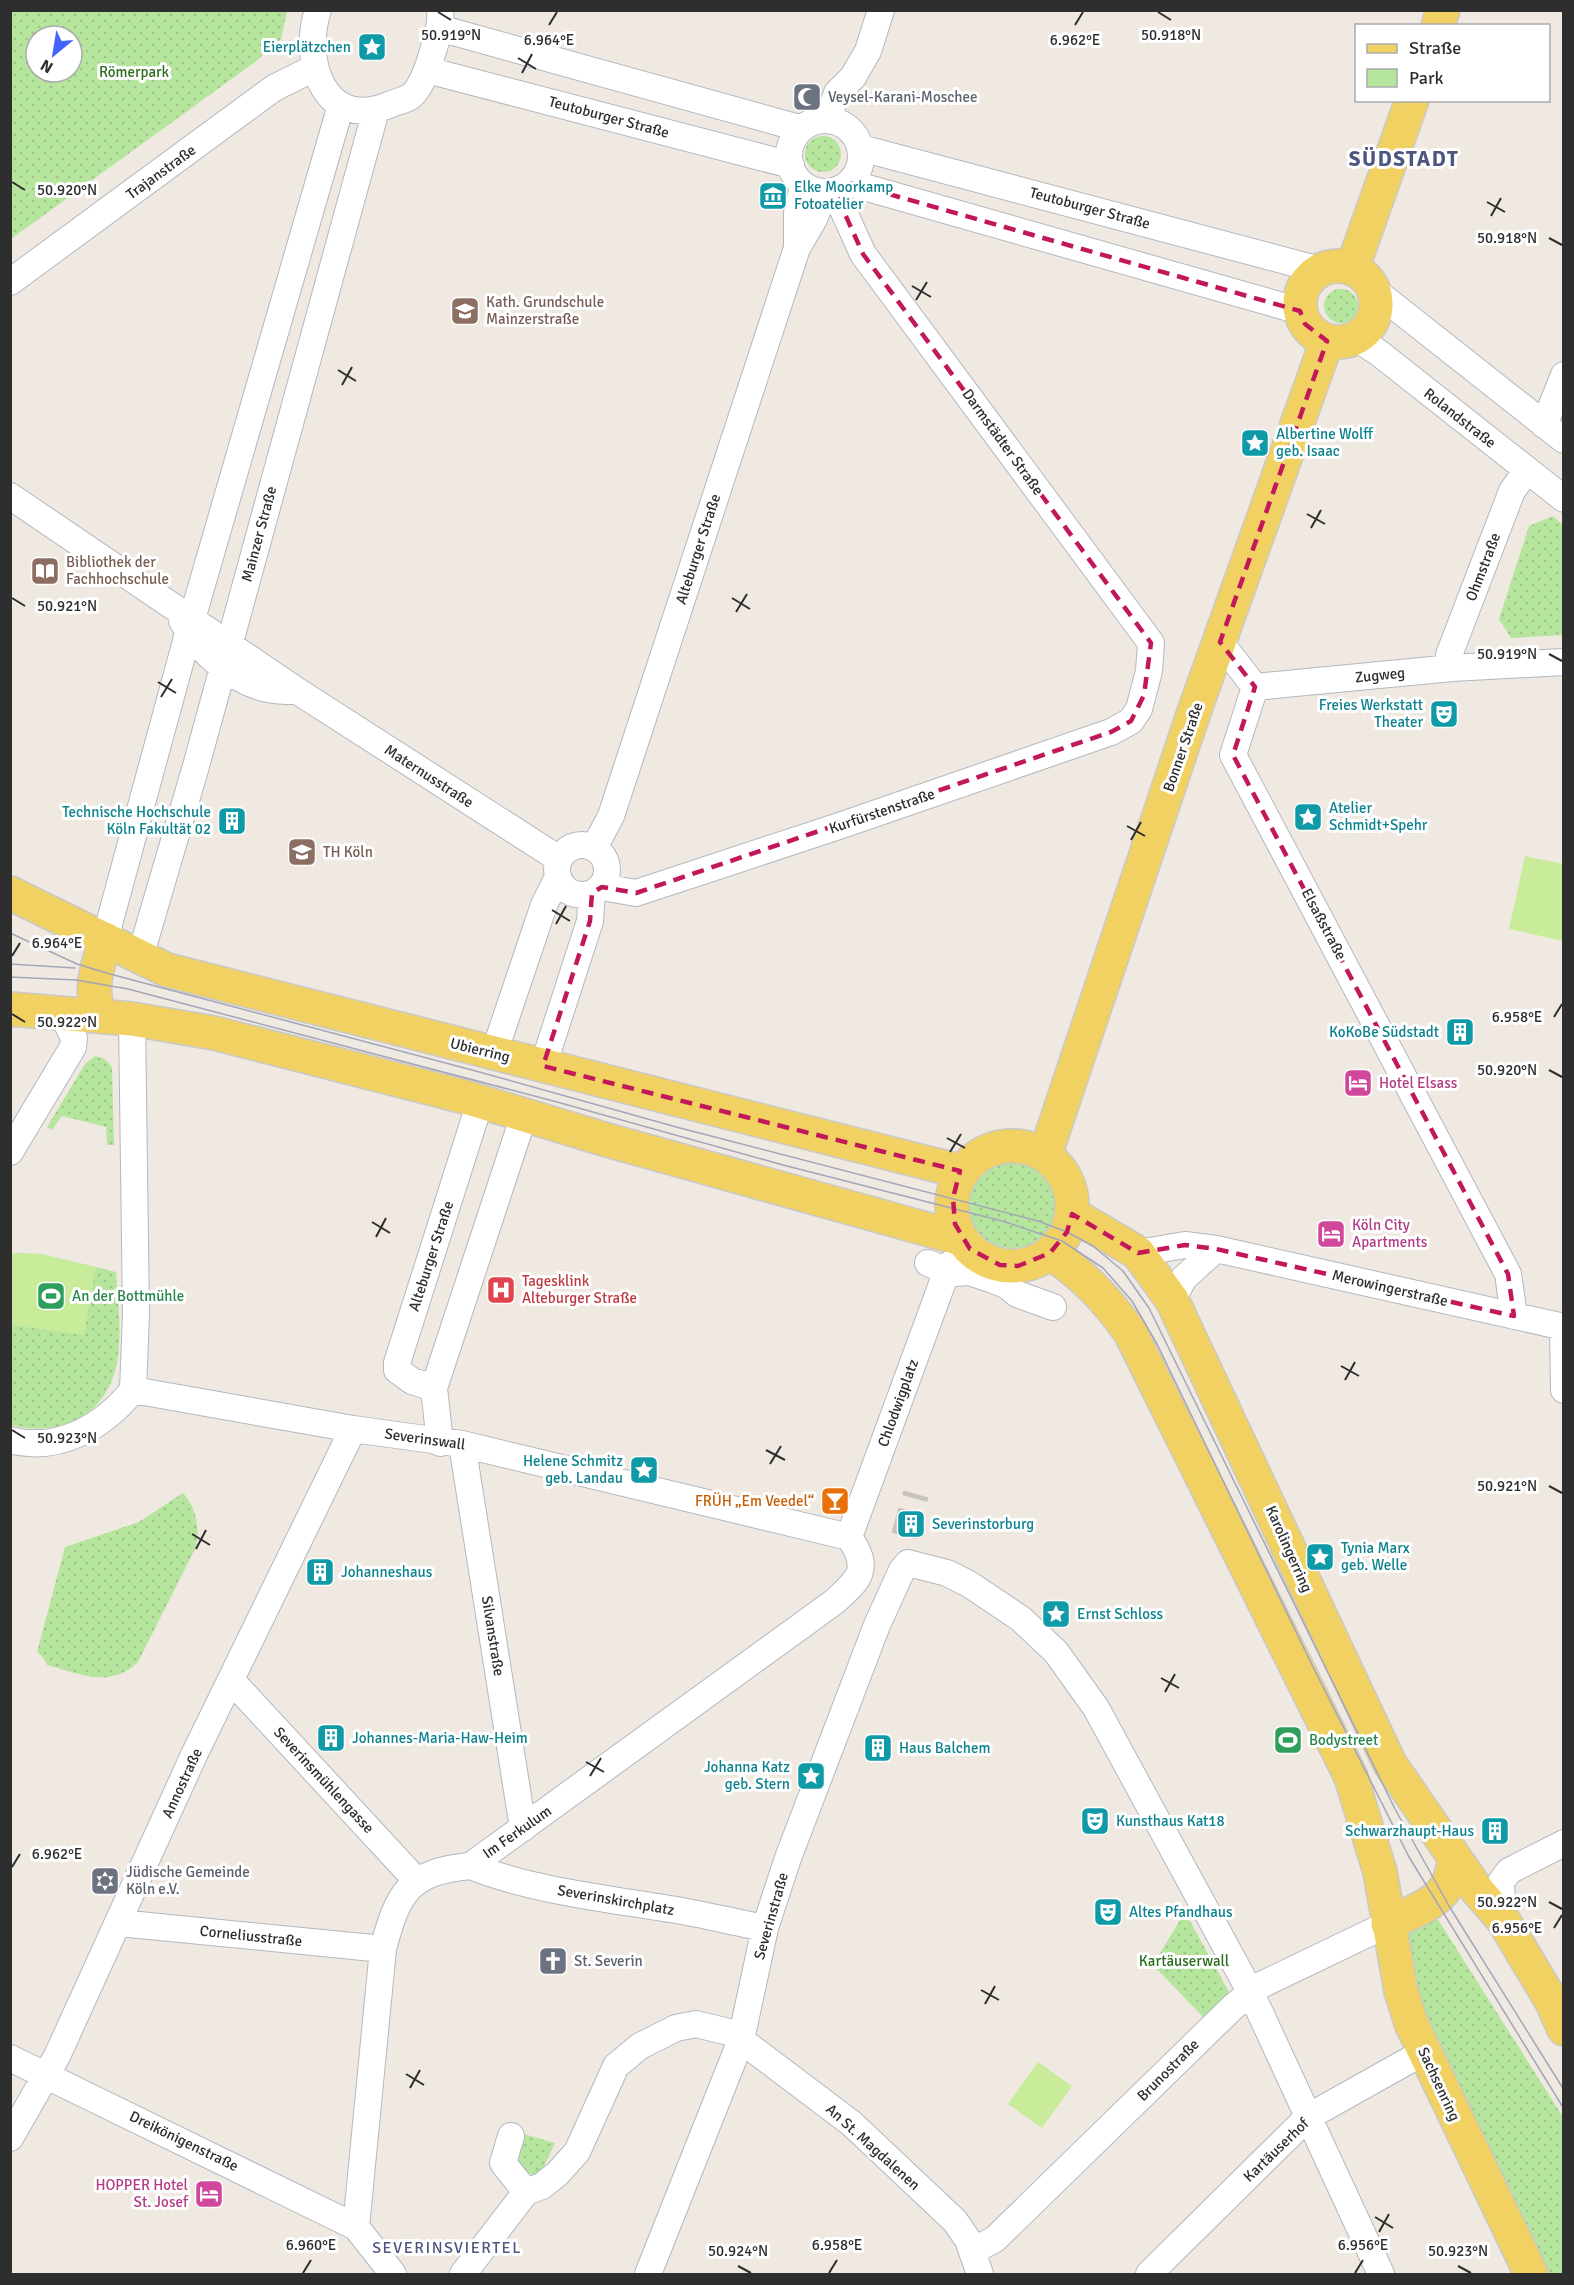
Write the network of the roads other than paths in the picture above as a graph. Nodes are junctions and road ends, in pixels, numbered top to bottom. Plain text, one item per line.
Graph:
1 (318, 10) edge
2 (881, 10) edge
3 (439, 19) edge
4 (314, 68) junction
5 (427, 70) junction
6 (1411, 102) edge
7 (341, 105) junction
8 (376, 110) junction
9 (800, 128) junction
10 (845, 132) junction
11 (821, 183) junction
12 (1320, 270) junction
13 (1363, 279) junction
14 (10, 282) edge
15 (1300, 311) junction
16 (1341, 340) junction
17 (1563, 375) edge
18 (1554, 433) edge
19 (1527, 470) junction
20 (10, 496) edge
21 (1563, 499) edge
22 (185, 621) junction
23 (1220, 642) junction
24 (225, 655) junction
25 (1563, 662) edge
26 (1452, 668) junction
27 (1255, 687) junction
28 (1144, 695) joint
29 (594, 848) junction
30 (558, 868) junction
31 (597, 890) junction
32 (10, 893) edge
33 (105, 939) junction
34 (140, 957) junction
35 (10, 1009) edge
36 (62, 1014) junction
37 (118, 1018) junction
38 (494, 1053) junction
39 (543, 1066) junction
40 (480, 1101) junction
41 (524, 1115) junction
42 (10, 1152) edge
43 (1045, 1155) junction
44 (963, 1172) junction
45 (1072, 1214) junction
46 (1215, 1249) junction
47 (1050, 1253) junction
48 (1138, 1253) junction
49 (952, 1255) junction
50 (1172, 1300) junction
51 (1053, 1306) dead end
52 (1514, 1316) junction
53 (1563, 1327) edge
54 (434, 1388) junction
55 (133, 1390) junction
56 (1563, 1390) edge
57 (353, 1429) junction
58 (10, 1440) edge
59 (451, 1443) junction
60 (849, 1537) junction
61 (231, 1680) junction
62 (523, 1828) junction
63 (1563, 1843) edge
64 (1454, 1857) junction
65 (470, 1866) junction
66 (416, 1880) junction
67 (1496, 1912) junction
68 (119, 1923) junction
69 (1388, 1924) junction
70 (765, 1928) junction
71 (383, 1949) junction
72 (1251, 1993) junction
73 (1560, 2009) edge
74 (741, 2037) junction
75 (1424, 2052) junction
76 (10, 2058) edge
77 (45, 2074) junction
78 (1308, 2117) junction
79 (511, 2136) dead end
80 (10, 2138) edge
81 (526, 2192) junction
82 (356, 2227) junction
83 (976, 2263) edge
84 (393, 2274) edge
85 (463, 2274) edge
86 (648, 2274) edge
87 (1149, 2274) edge
88 (1381, 2274) edge
89 (1531, 2274) edge

1 - 4 street
2 - 10 street, Alteburger Straße
3 - 5 street
3 - 9 street
4 - 7 street
4 - 14 street, Trajanstraße
5 - 8 street
5 - 11 street, Teutoburger Straße
6 - 13 main road, Bonner Straße
7 - 8 street
7 - 22 street
8 - 24 street, Mainzer Straße
9 - 10 street
9 - 11 street, Alteburger Straße
10 - 11 street, Alteburger Straße
10 - 12 street, Teutoburger Straße
11 - 15 street, Teutoburger Straße
11 - 28 street, Darmstädter Straße
11 - 29 street, Alteburger Straße
12 - 13 main road
12 - 15 main road
13 - 16 main road, Bonner Straße
13 - 18 street
15 - 16 main road
16 - 19 street, Rolandstraße
16 - 23 main road, Bonner Straße
17 - 18 street
19 - 21 street, Rolandstraße
19 - 26 street, Ohmstraße
20 - 22 street, Maternusstraße
22 - 24 street, Maternusstraße
22 - 33 street
23 - 27 street
23 - 43 main road, Bonner Straße
24 - 30 street, Maternusstraße
24 - 34 street, Mainzer Straße
25 - 26 street, Zugweg
26 - 27 street, Zugweg
27 - 52 street, Elsaßstraße
28 - 31 street, Kurfürstenstraße
29 - 30 street
29 - 31 street
30 - 31 street
30 - 38 street
31 - 39 street
32 - 33 main road, Ubierring
33 - 34 main road, Ubierring
33 - 37 main road
34 - 38 main road, Ubierring
35 - 36 main road
36 - 37 main road
36 - 42 street
37 - 40 main road
37 - 55 street
38 - 39 main road, Ubierring
39 - 44 main road, Ubierring
40 - 41 main road
40 - 54 street, Alteburger Straße
41 - 49 main road
41 - 54 street
43 - 44 main road
43 - 45 main road
44 - 49 main road
45 - 47 main road
45 - 48 main road, Karolingerring
46 - 48 street, Merowingerstraße
46 - 50 street
46 - 52 street, Merowingerstraße
47 - 49 main road
47 - 69 main road, Sachsenring
48 - 50 main road, Karolingerring
49 - 51 street
49 - 60 street, Chlodwigplatz
50 - 64 main road, Karolingerring
52 - 53 street, Merowingerstraße
53 - 56 street
54 - 59 street
55 - 57 street, Severinswall
55 - 58 street
57 - 59 street, Severinswall
57 - 61 street, Annostraße
59 - 60 street, Severinswall
59 - 62 street, Silvanstraße
60 - 62 street, Im Ferkulum
61 - 66 street, Severinsmühlengasse
61 - 68 street, Annostraße
62 - 65 street, Im Ferkulum
63 - 67 street
64 - 67 main road, Karolingerring
64 - 69 main road
65 - 66 street, Im Ferkulum
65 - 70 street, Severinskirchplatz
66 - 71 street, Im Ferkulum
67 - 73 main road
68 - 71 street, Corneliusstraße
68 - 77 street, Annostraße
69 - 72 street, Brunostraße
69 - 75 main road, Sachsenring
70 - 72 street, Severinstraße
70 - 74 street, Severinstraße
71 - 82 street, Im Ferkulum
72 - 78 street
72 - 83 street, Brunostraße
74 - 81 street
74 - 83 street, An St. Magdalenen
74 - 86 street, Severinstraße
75 - 78 street, Kartäuserhof
75 - 89 main road, Sachsenring
76 - 77 street, Dreikönigenstraße
77 - 80 street, Annostraße
77 - 82 street, Dreikönigenstraße
78 - 87 street, Kartäuserhof
78 - 88 street
79 - 81 street
81 - 85 street
82 - 84 street

